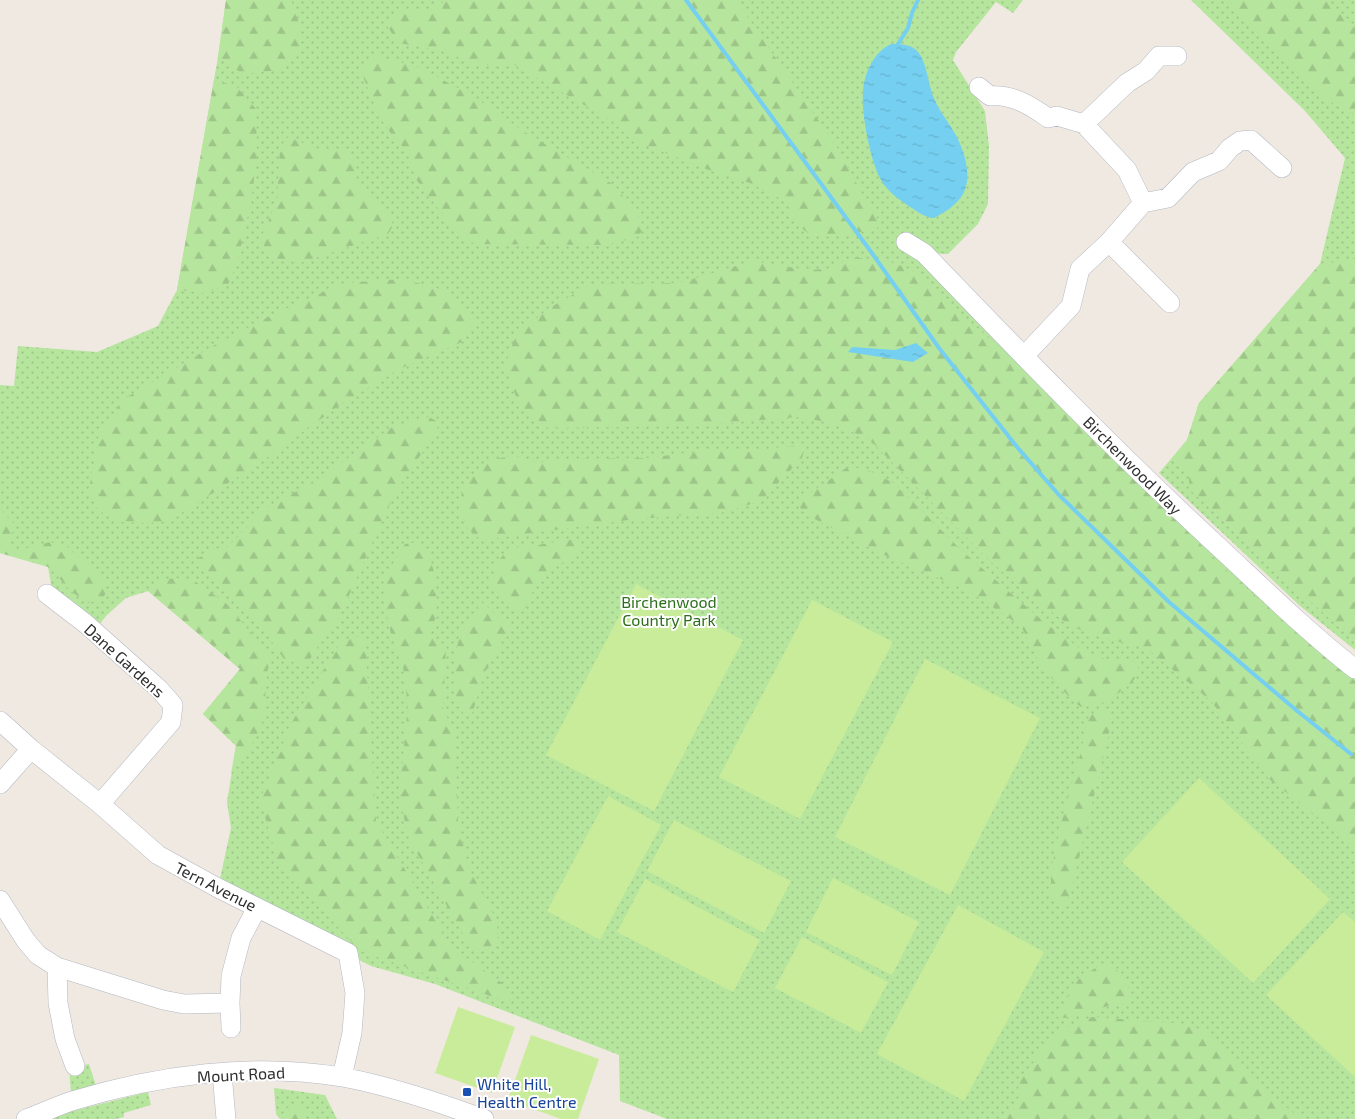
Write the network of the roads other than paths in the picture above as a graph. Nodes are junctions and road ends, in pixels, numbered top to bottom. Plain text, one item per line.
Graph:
1 (1177, 56) dead end
2 (979, 87) dead end
3 (1084, 124) junction
4 (1282, 168) dead end
5 (1143, 203) junction
6 (1110, 242) junction
7 (919, 244) dead end
8 (1170, 303) dead end
9 (1024, 356) junction
10 (47, 594) dead end
11 (1355, 669) edge
12 (0, 721) edge
13 (31, 749) junction
14 (0, 784) edge
15 (100, 804) junction
16 (0, 900) edge
17 (257, 908) junction
18 (57, 967) junction
19 (230, 1003) junction
20 (231, 1028) dead end
21 (75, 1066) dead end
22 (222, 1073) junction
23 (342, 1077) junction
24 (26, 1119) edge
25 (226, 1119) edge
26 (484, 1119) edge

1 - 3 street
2 - 3 street
3 - 5 street
4 - 5 street
5 - 6 street
6 - 8 street
6 - 9 street
7 - 9 street, Birchenwood Way
9 - 11 street, Birchenwood Way
10 - 15 street, Dane Gardens
12 - 13 street, Tern Avenue
13 - 14 street
13 - 15 street, Tern Avenue
15 - 17 street, Tern Avenue
16 - 18 street
17 - 19 street
17 - 23 street, Tern Avenue
18 - 19 street
18 - 21 street
19 - 20 street
22 - 23 street, Mount Road
22 - 24 street, Mount Road
22 - 25 street
23 - 26 street, Mount Road

